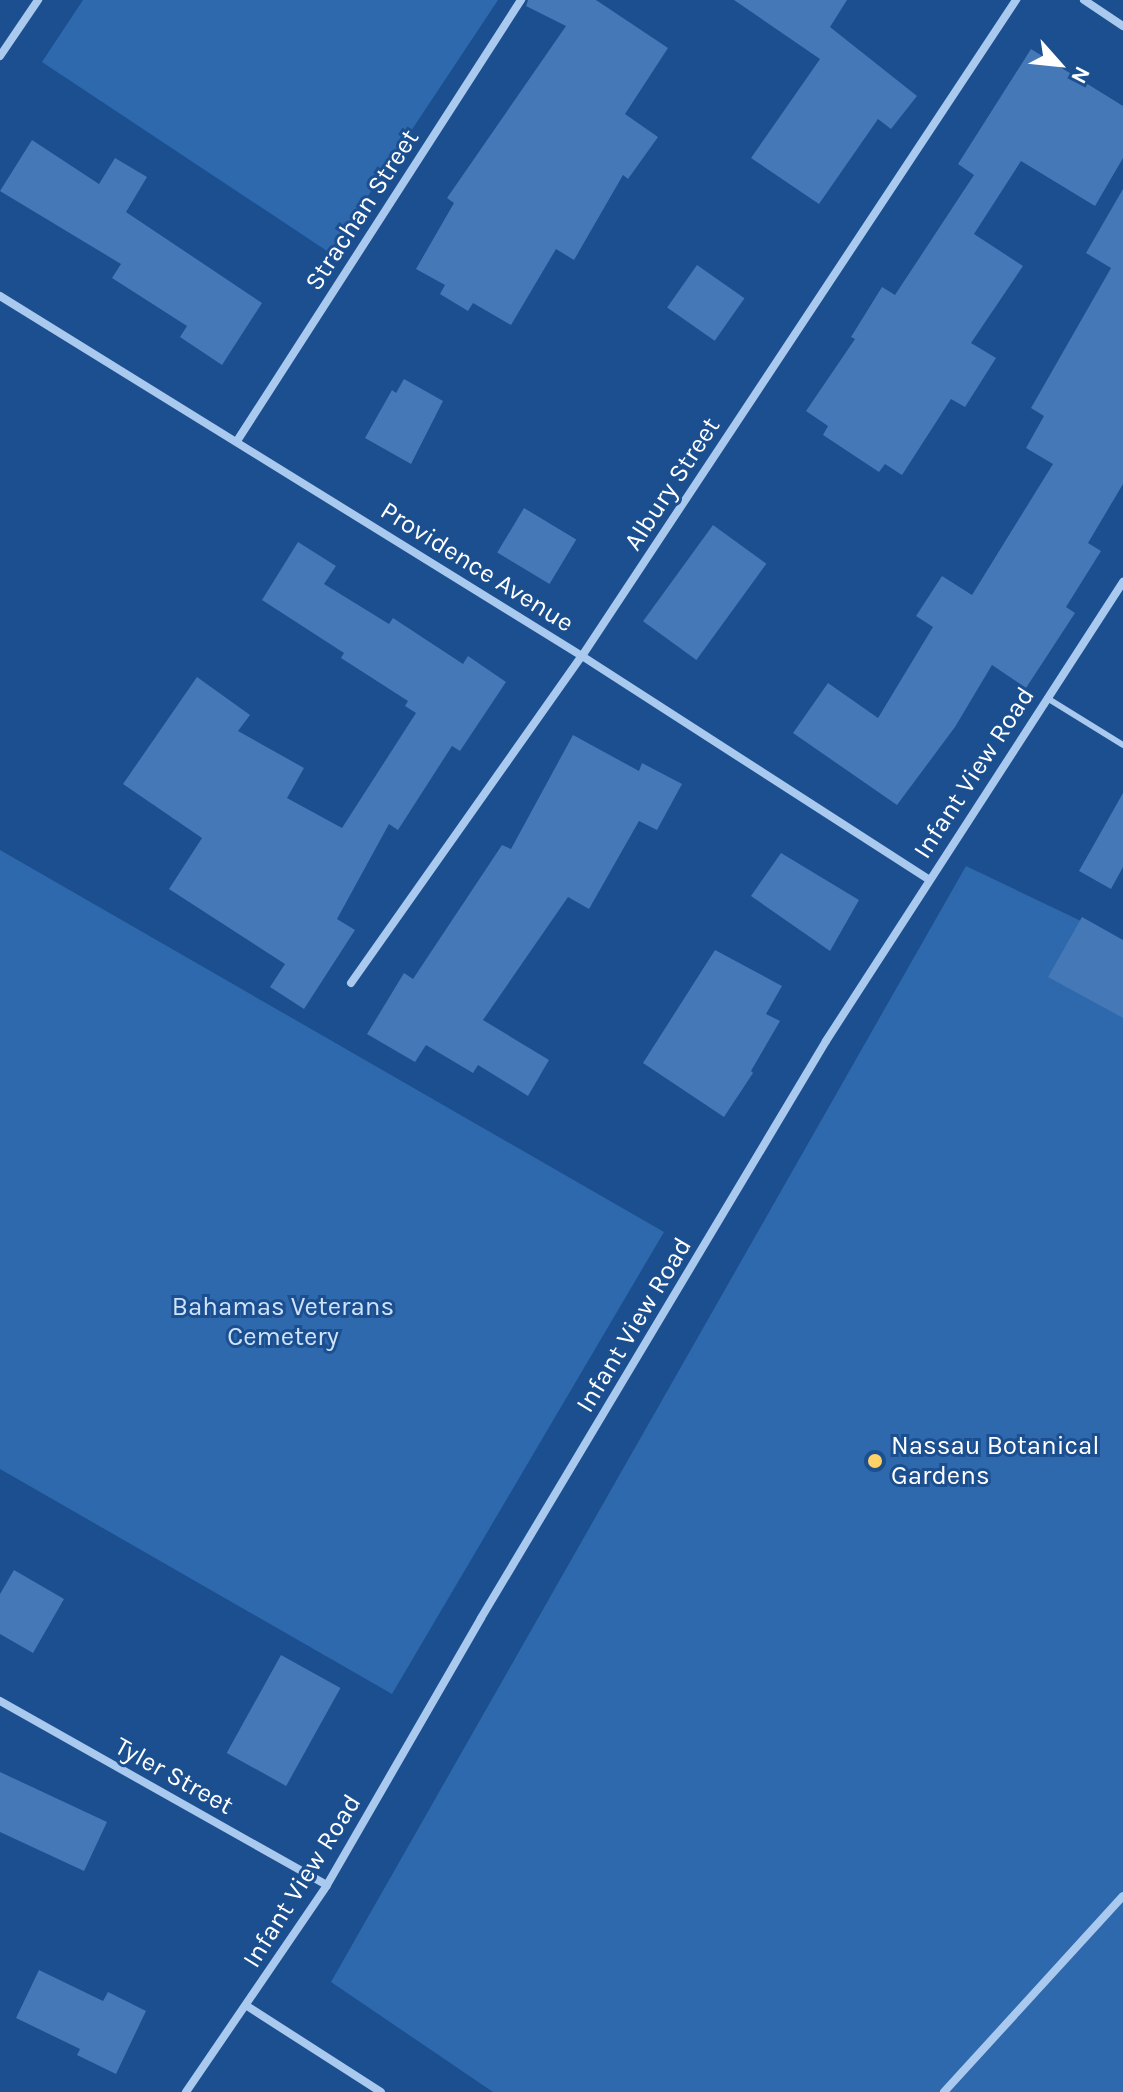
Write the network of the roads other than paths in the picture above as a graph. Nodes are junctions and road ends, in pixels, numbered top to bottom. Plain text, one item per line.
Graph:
1 (38, 0) edge
2 (521, 0) edge
3 (1016, 0) edge
4 (1084, 0) edge
5 (1123, 26) edge
6 (0, 56) edge
7 (0, 296) edge
8 (237, 441) junction
9 (1123, 582) edge
10 (582, 656) junction
11 (1047, 698) junction
12 (1123, 745) edge
13 (928, 879) junction
14 (351, 983) dead end
15 (0, 1701) edge
16 (327, 1885) junction
17 (1123, 1896) edge
18 (247, 2006) junction
19 (186, 2092) edge
20 (381, 2092) edge
21 (944, 2092) edge

1 - 6 street
2 - 8 street, Strachan Street
3 - 10 street, Albury Street
4 - 5 street
7 - 8 street, Providence Avenue
8 - 10 street, Providence Avenue
9 - 11 street, Infant View Road
10 - 13 street, Providence Avenue
10 - 14 street, Albury Street
11 - 12 lane
11 - 13 street, Infant View Road
13 - 16 street, Infant View Road
15 - 16 street, Tyler Street
16 - 18 street, Infant View Road
17 - 21 street
18 - 19 street, Infant View Road
18 - 20 street

